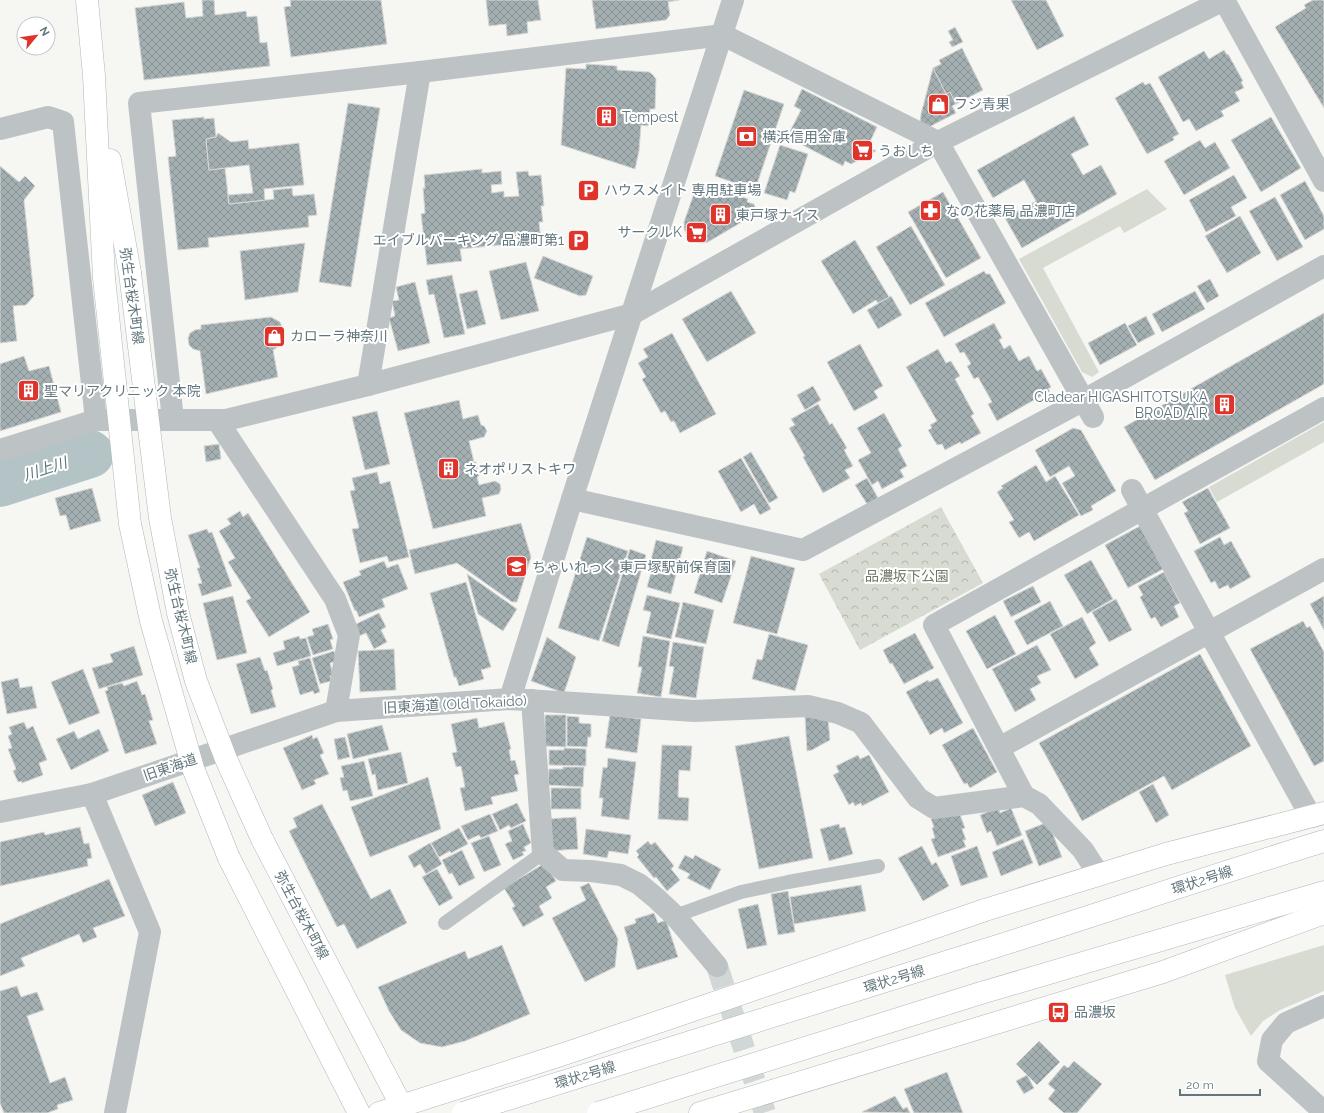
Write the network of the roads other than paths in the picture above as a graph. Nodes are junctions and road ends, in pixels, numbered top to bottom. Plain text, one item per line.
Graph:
1 (87, 0) edge
2 (733, 0) edge
3 (1224, 0) edge
4 (723, 35) junction
5 (420, 72) junction
6 (94, 76) junction
7 (0, 129) edge
8 (938, 142) junction
9 (1324, 181) edge
10 (1324, 266) edge
11 (632, 314) junction
12 (368, 385) junction
13 (1324, 408) edge
14 (1088, 409) junction
15 (96, 420) junction
16 (126, 420) junction
17 (173, 420) junction
18 (217, 420) junction
19 (0, 450) edge
20 (1132, 490) dead end
21 (572, 499) junction
22 (1143, 510) junction
23 (1324, 569) edge
24 (1209, 632) junction
25 (510, 699) junction
26 (532, 700) junction
27 (336, 711) junction
28 (1000, 748) junction
29 (199, 758) junction
30 (92, 794) junction
31 (1024, 796) junction
32 (0, 812) edge
33 (1318, 815) edge
34 (1324, 842) edge
35 (542, 853) junction
36 (878, 866) dead end
37 (1099, 875) junction
38 (1324, 892) edge
39 (1324, 913) edge
40 (675, 916) junction
41 (445, 922) dead end
42 (717, 966) tunnel mouth
43 (1324, 1006) edge
44 (402, 1109) edge
45 (1324, 1112) edge
46 (115, 1113) edge
47 (359, 1113) edge
48 (379, 1113) edge
49 (463, 1113) edge
50 (598, 1113) edge
51 (700, 1113) edge

1 - 6 main road, 弥生台桜木町線
2 - 4 street
3 - 8 street
3 - 9 street
4 - 5 street
4 - 8 street
4 - 11 street
5 - 12 street
5 - 17 street
6 - 44 main road, 弥生台桜木町線, bridge
6 - 47 main road, 弥生台桜木町線, bridge
7 - 15 street
8 - 11 street
8 - 14 street
10 - 14 street
11 - 12 street
11 - 21 street
12 - 18 street
13 - 22 street
14 - 21 street
15 - 16 street
15 - 19 street
16 - 17 street
16 - 29 street
17 - 18 street
18 - 27 street
20 - 22 street
21 - 25 street
22 - 24 street
22 - 28 street
23 - 24 street
24 - 28 street
24 - 33 street
25 - 26 street, 旧東海道 (Old Tokaido)
25 - 27 street, 旧東海道 (Old Tokaido)
26 - 31 street, 旧東海道 (Old Tokaido)
26 - 35 street
27 - 29 street, 旧東海道
28 - 31 street
29 - 30 street, 旧東海道
30 - 32 street, 旧東海道
30 - 46 street
31 - 37 street
33 - 37 main road
34 - 49 main road, 環状2号線, bridge
35 - 40 street
35 - 41 lane
36 - 40 lane
37 - 44 main road, bridge
38 - 50 main road, bridge
39 - 51 main road
40 - 42 street
43 - 45 street
44 - 48 main road

